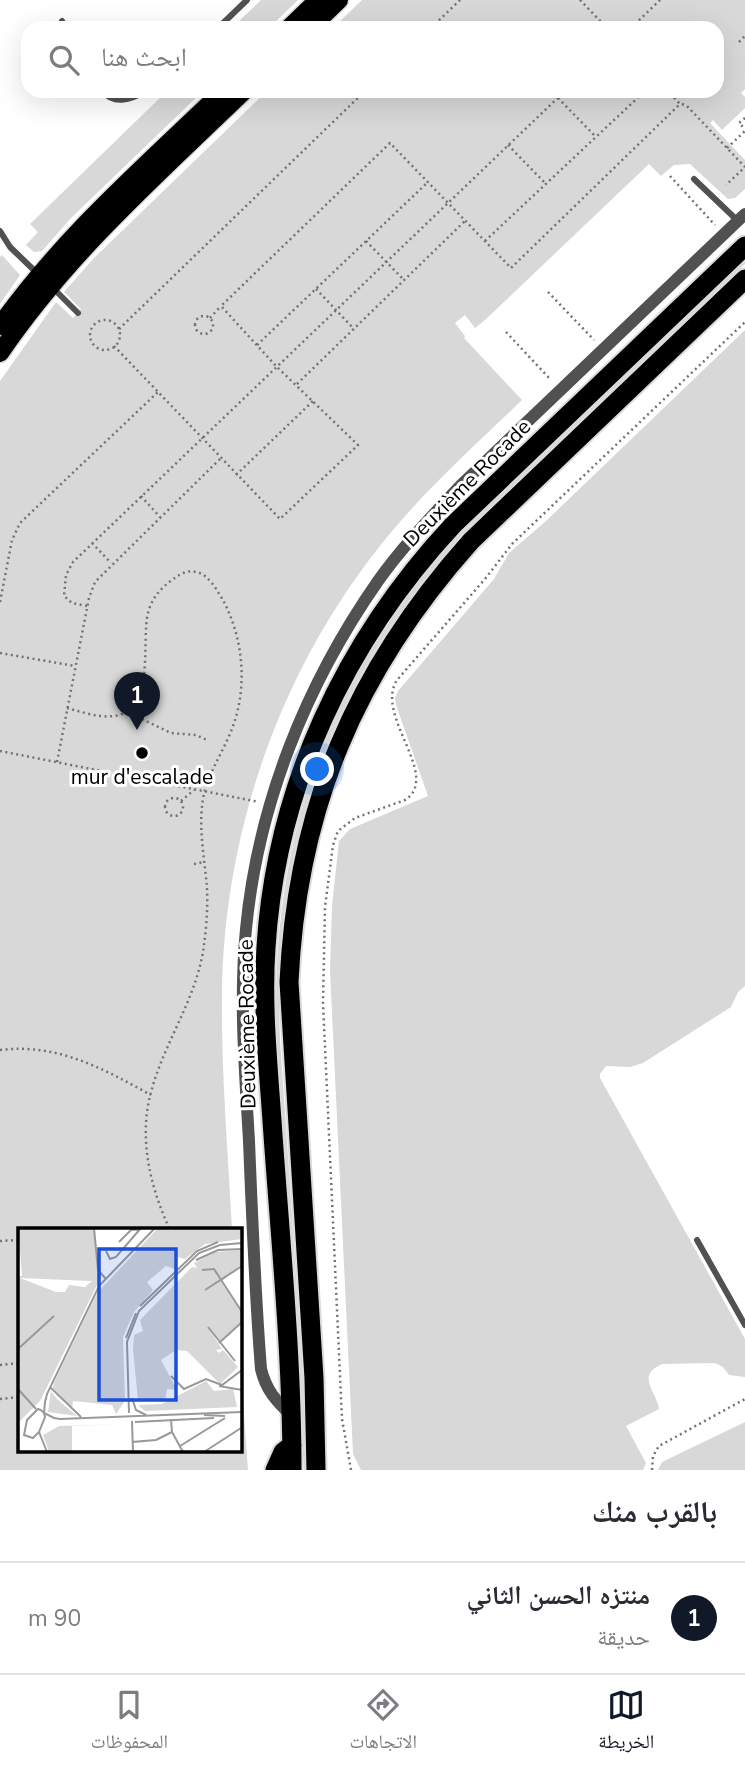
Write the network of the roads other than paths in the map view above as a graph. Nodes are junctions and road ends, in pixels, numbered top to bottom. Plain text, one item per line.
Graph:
1 (247, 0) edge
2 (318, 0) edge
3 (339, 0) edge
4 (225, 21) edge
5 (296, 21) edge
6 (317, 21) edge
7 (110, 98) edge
8 (131, 98) edge
9 (216, 98) edge
10 (237, 98) edge
11 (694, 178) dead end
12 (741, 217) edge
13 (0, 231) edge
14 (745, 246) edge
15 (745, 279) edge
16 (45, 280) junction
17 (78, 313) dead end
18 (0, 326) edge
19 (0, 353) edge
20 (697, 1240) dead end
21 (745, 1325) edge
22 (291, 1415) junction
23 (292, 1445) junction
24 (316, 1460) edge
25 (275, 1470) edge
26 (292, 1470) edge
27 (324, 1470) edge

1 - 4 lane
2 - 5 main road
3 - 6 main road
7 - 8 lane
9 - 16 main road
10 - 16 main road
11 - 12 lane
12 - 22 street
13 - 16 lane
14 - 22 highway, Deuxième Rocade
15 - 24 highway, Deuxième Rocade
16 - 17 lane
16 - 18 main road
16 - 19 main road
20 - 21 lane
22 - 23 highway, Deuxième Rocade
23 - 25 highway
23 - 26 highway, Deuxième Rocade
24 - 27 highway

